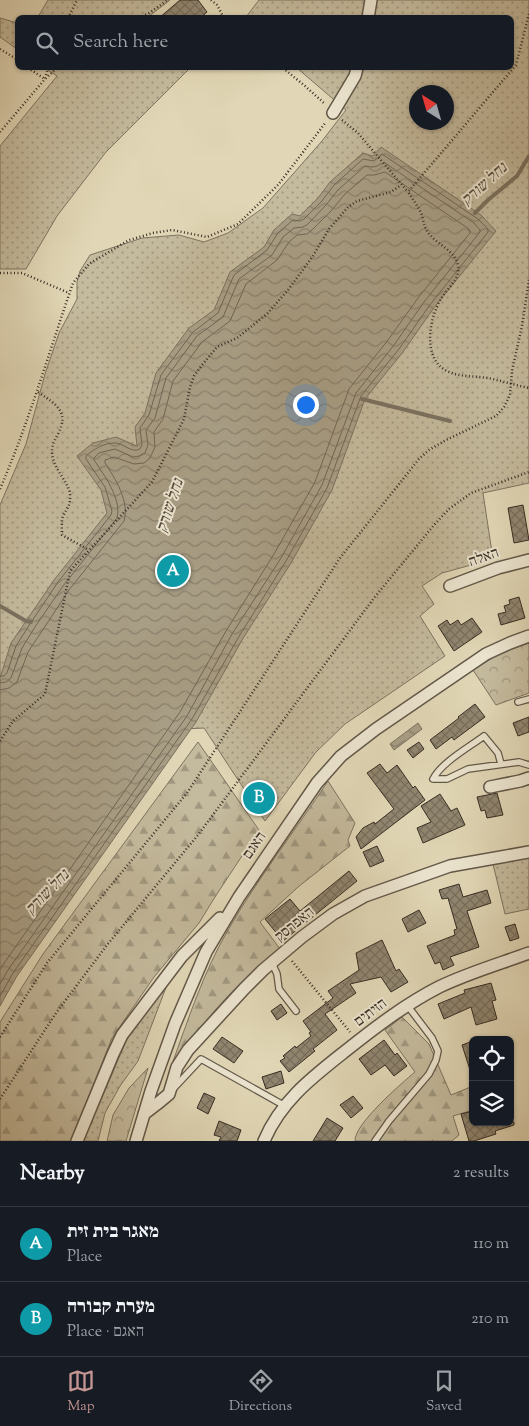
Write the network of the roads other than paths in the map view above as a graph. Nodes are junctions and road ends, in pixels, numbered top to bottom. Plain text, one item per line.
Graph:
1 (371, 0) edge
2 (368, 15) edge
3 (356, 70) edge
4 (333, 113) road end
5 (529, 560) edge
6 (450, 586) dead end
7 (529, 636) edge
8 (529, 699) edge
9 (518, 702) dead end
10 (529, 758) edge
11 (519, 762) junction
12 (501, 764) junction
13 (529, 764) edge
14 (529, 778) edge
15 (490, 787) dead end
16 (529, 852) edge
17 (230, 911) junction
18 (529, 953) edge
19 (272, 963) junction
20 (407, 1005) junction
21 (296, 1011) dead end
22 (168, 1094) junction
23 (284, 1106) junction
24 (144, 1114) junction
25 (77, 1141) edge
26 (136, 1141) edge
27 (264, 1141) edge
28 (376, 1141) edge

1 - 2 street
3 - 4 street
5 - 6 street, האלה
7 - 17 street, האגם
8 - 9 lane
10 - 11 lane
11 - 12 lane
11 - 13 lane
12 - 12 lane
14 - 15 street
16 - 19 street, האפרסק
17 - 24 street, האגם
17 - 25 street
18 - 20 street, הזיתים
19 - 21 lane
19 - 22 street, האפרסק
20 - 23 street, הזיתים
20 - 28 lane
22 - 23 lane
22 - 24 street
23 - 27 street, הזיתים
24 - 26 street, האגם

